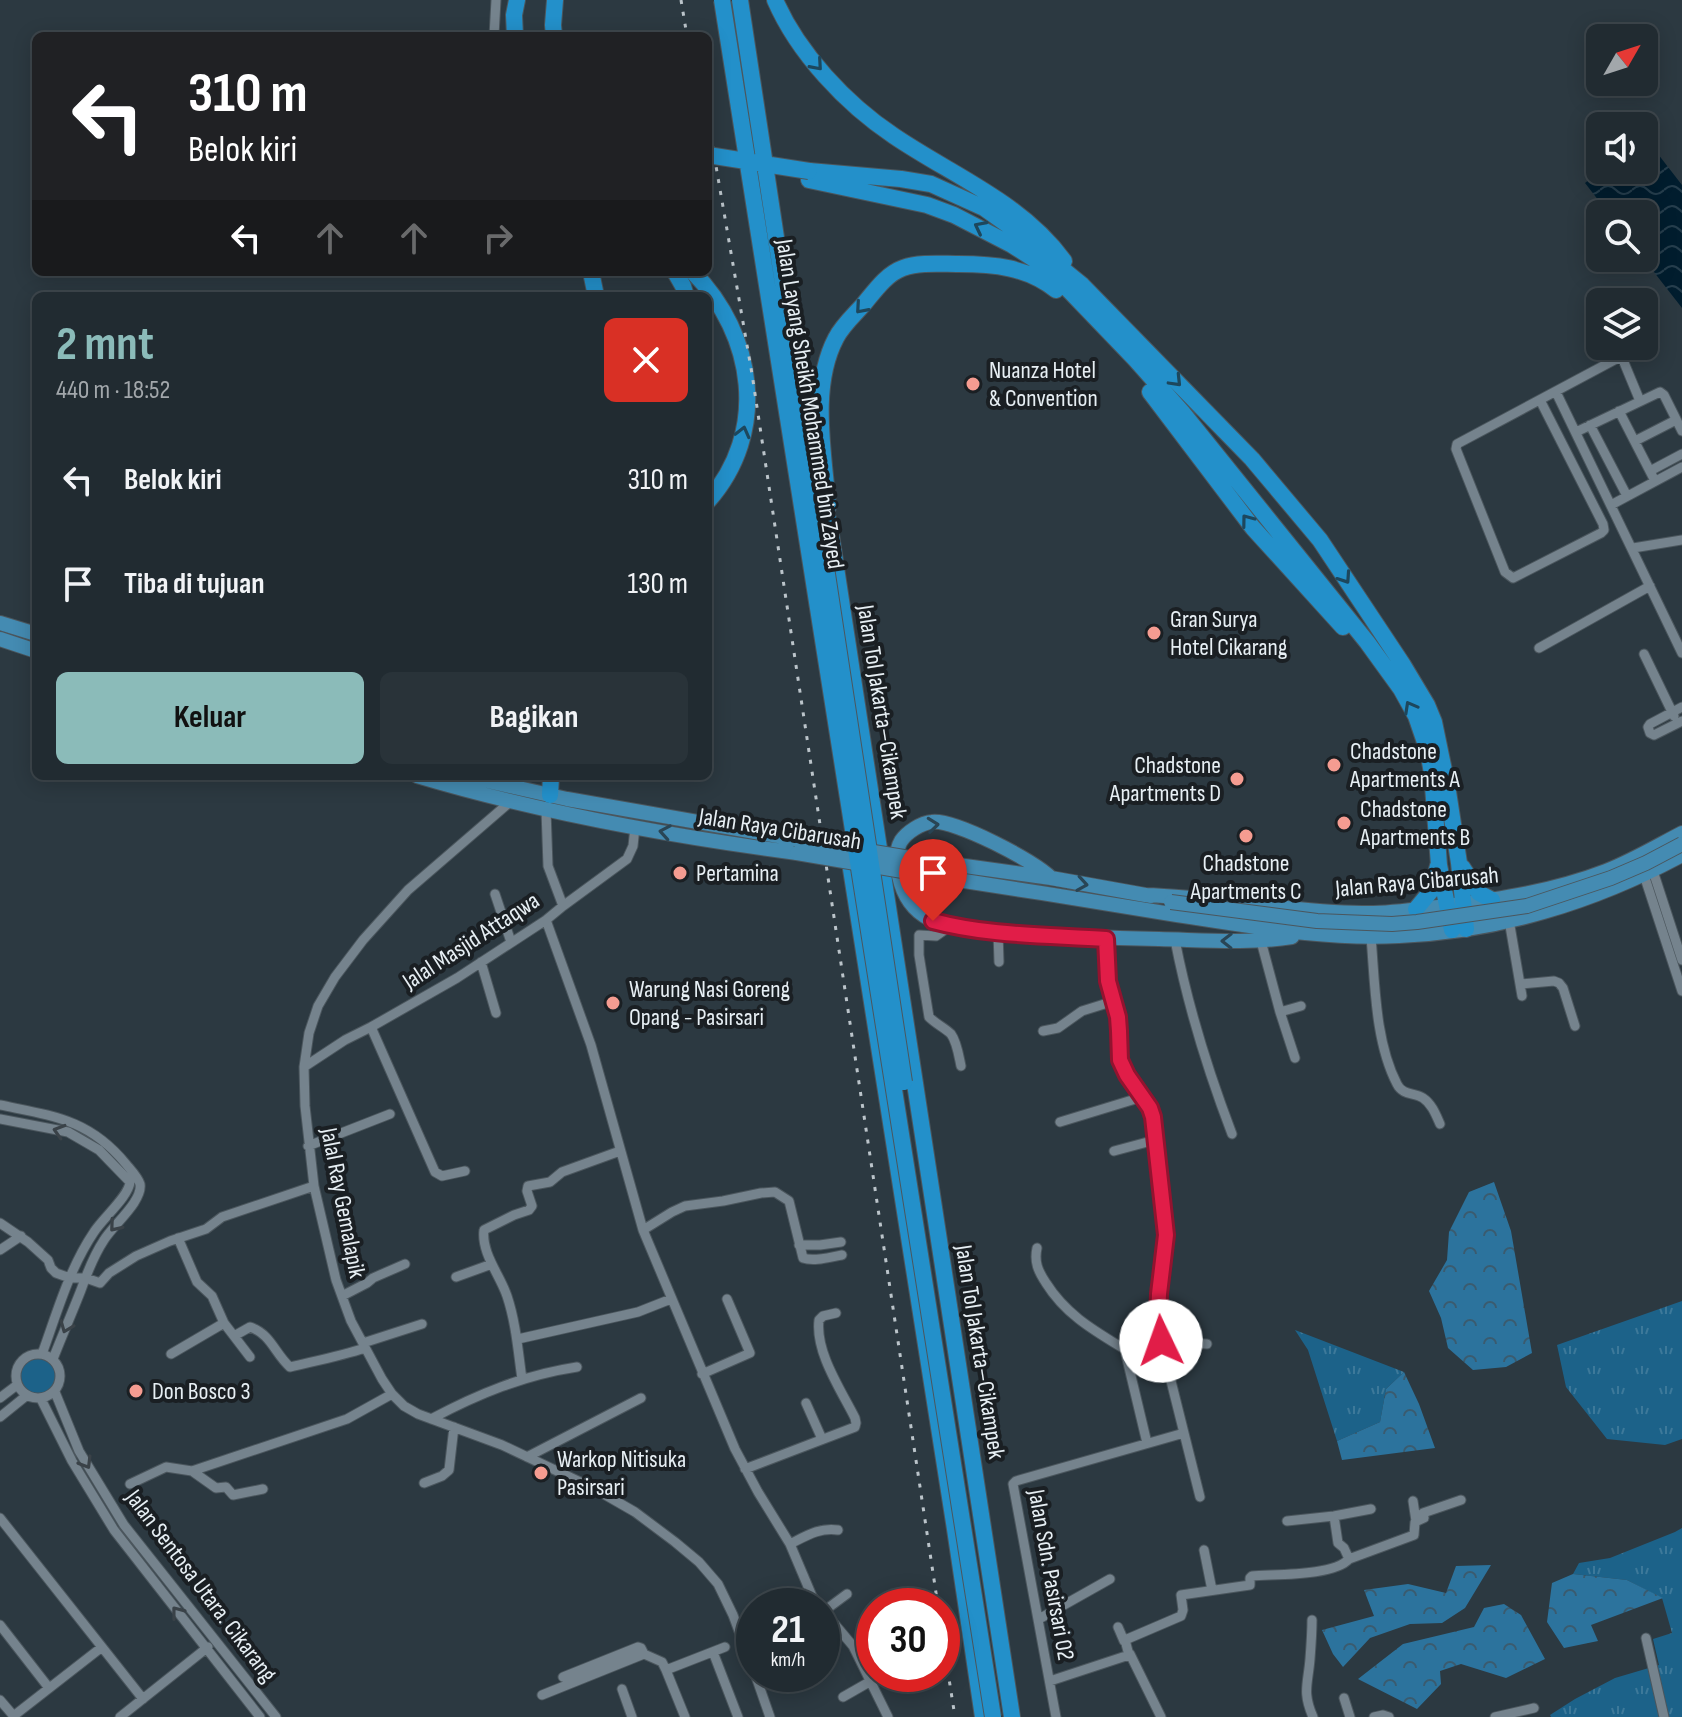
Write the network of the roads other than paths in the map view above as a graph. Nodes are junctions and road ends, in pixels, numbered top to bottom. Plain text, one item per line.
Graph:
1 (496, 0) edge
2 (517, 0) edge
3 (546, 0) edge
4 (555, 0) edge
5 (714, 0) edge
6 (722, 0) edge
7 (740, 0) edge
8 (775, 0) edge
9 (494, 32) edge
10 (515, 32) edge
11 (545, 32) edge
12 (554, 32) edge
13 (712, 156) edge
14 (712, 164) edge
15 (809, 176) junction
16 (696, 276) edge
17 (1082, 285) junction
18 (709, 292) edge
19 (712, 295) edge
20 (1556, 392) junction
21 (1540, 400) junction
22 (1640, 401) junction
23 (1619, 411) junction
24 (1676, 420) junction
25 (1590, 425) junction
26 (1682, 431) edge
27 (1576, 432) junction
28 (1635, 441) junction
29 (1682, 454) edge
30 (1682, 467) edge
31 (1653, 476) junction
32 (712, 496) edge
33 (1627, 496) junction
34 (1611, 505) junction
35 (829, 522) junction
36 (1682, 540) edge
37 (1633, 548) junction
38 (1650, 586) junction
39 (0, 623) edge
40 (32, 633) edge
41 (0, 639) edge
42 (1539, 648) dead end
43 (32, 650) edge
44 (1682, 653) edge
45 (1644, 654) dead end
46 (1378, 657) junction
47 (1677, 710) edge
48 (1680, 722) edge
49 (437, 780) edge
50 (475, 780) edge
51 (551, 780) edge
52 (511, 795) junction
53 (548, 802) junction
54 (635, 827) junction
55 (1682, 833) edge
56 (1682, 844) edge
57 (796, 846) junction
58 (1682, 853) edge
59 (1459, 863) junction
60 (1439, 865) junction
61 (1648, 873) junction
62 (1051, 878) junction
63 (495, 894) dead end
64 (1492, 900) junction
65 (1142, 902) junction
66 (1461, 904) junction
67 (1171, 905) junction
68 (563, 906) junction
69 (1422, 909) junction
70 (546, 920) junction
71 (1509, 920) junction
72 (950, 926) junction
73 (1465, 929) junction
74 (998, 932) junction
75 (1431, 933) junction
76 (1305, 935) junction
77 (1371, 937) junction
78 (1106, 939) junction
79 (1175, 940) junction
80 (1261, 941) junction
81 (511, 942) junction
82 (1682, 960) edge
83 (481, 962) junction
84 (999, 962) dead end
85 (1520, 984) junction
86 (1682, 991) edge
87 (1522, 996) dead end
88 (1114, 1001) junction
89 (1301, 1006) dead end
90 (1280, 1012) junction
91 (496, 1013) dead end
92 (1575, 1026) dead end
93 (371, 1027) junction
94 (1043, 1031) dead end
95 (1295, 1058) dead end
96 (961, 1066) dead end
97 (304, 1067) junction
98 (1142, 1097) junction
99 (0, 1105) edge
100 (390, 1114) dead end
101 (0, 1119) edge
102 (1060, 1122) dead end
103 (1440, 1124) dead end
104 (1232, 1134) dead end
105 (1155, 1140) junction
106 (308, 1146) junction
107 (620, 1151) junction
108 (1114, 1151) dead end
109 (465, 1171) dead end
110 (314, 1186) junction
111 (0, 1223) edge
112 (643, 1230) junction
113 (21, 1236) junction
114 (178, 1238) junction
115 (841, 1242) dead end
116 (799, 1245) junction
117 (1037, 1248) dead end
118 (0, 1250) edge
119 (842, 1255) dead end
120 (405, 1264) dead end
121 (492, 1264) junction
122 (456, 1277) dead end
123 (70, 1278) junction
124 (86, 1278) junction
125 (342, 1296) junction
126 (671, 1299) junction
127 (727, 1299) dead end
128 (836, 1313) dead end
129 (1158, 1320) junction
130 (224, 1323) junction
131 (422, 1324) dead end
132 (234, 1336) junction
133 (518, 1339) junction
134 (1161, 1341) junction
135 (1207, 1344) dead end
136 (364, 1345) junction
137 (1126, 1350) junction
138 (42, 1354) junction
139 (171, 1354) dead end
140 (250, 1357) dead end
141 (53, 1359) junction
142 (577, 1367) dead end
143 (702, 1374) junction
144 (522, 1379) junction
145 (17, 1385) junction
146 (55, 1392) junction
147 (392, 1394) junction
148 (26, 1396) junction
149 (0, 1398) edge
150 (641, 1398) dead end
151 (41, 1399) junction
152 (806, 1403) dead end
153 (0, 1417) edge
154 (431, 1419) junction
155 (454, 1427) junction
156 (1184, 1433) junction
157 (822, 1439) junction
158 (1147, 1443) junction
159 (527, 1457) junction
160 (745, 1469) junction
161 (192, 1471) junction
162 (424, 1483) dead end
163 (130, 1484) dead end
164 (263, 1489) dead end
165 (1200, 1497) dead end
166 (1461, 1500) dead end
167 (1413, 1501) dead end
168 (1371, 1509) dead end
169 (1334, 1516) junction
170 (0, 1518) edge
171 (1287, 1521) dead end
172 (1416, 1521) junction
173 (838, 1530) dead end
174 (790, 1544) junction
175 (1204, 1550) dead end
176 (1349, 1559) junction
177 (1110, 1579) dead end
178 (809, 1588) edge
179 (1212, 1590) junction
180 (847, 1594) dead end
181 (1035, 1596) junction
182 (840, 1598) edge
183 (1050, 1612) junction
184 (1039, 1619) junction
185 (1312, 1620) dead end
186 (736, 1623) edge
187 (0, 1625) edge
188 (1118, 1627) dead end
189 (840, 1630) edge
190 (1646, 1638) dead end
191 (1124, 1641) junction
192 (215, 1642) junction
193 (102, 1647) junction
194 (725, 1647) dead end
195 (206, 1649) junction
196 (713, 1652) junction
197 (856, 1652) edge
198 (644, 1654) junction
199 (1130, 1654) junction
200 (666, 1670) junction
201 (563, 1677) dead end
202 (1050, 1681) junction
203 (49, 1688) junction
204 (622, 1689) dead end
205 (856, 1690) edge
206 (761, 1692) edge
207 (876, 1692) edge
208 (542, 1695) dead end
209 (843, 1697) dead end
210 (1344, 1698) dead end
211 (143, 1699) junction
212 (0, 1700) edge
213 (1534, 1708) dead end
214 (120, 1717) edge
215 (260, 1717) edge
216 (276, 1717) edge
217 (632, 1717) edge
218 (685, 1717) edge
219 (738, 1717) edge
220 (770, 1717) edge
221 (888, 1717) edge
222 (983, 1717) edge
223 (993, 1717) edge
224 (1002, 1717) edge
225 (1012, 1717) edge
226 (1056, 1717) edge
227 (1161, 1717) edge
228 (1313, 1717) edge
229 (1350, 1717) edge
230 (1374, 1717) edge
231 (1389, 1717) edge
232 (1495, 1717) edge
233 (1664, 1717) edge

1 - 9 street
2 - 10 highway
3 - 11 highway
4 - 12 highway
5 - 222 highway
6 - 223 highway, Jalan Layang Sheikh Mohammed bin Zayed, bridge
7 - 35 highway, Jalan Tol Jakarta–Cikampek
7 - 224 highway, Jalan Layang Sheikh Mohammed bin Zayed, bridge
8 -> 17 highway
13 - 15 highway, bridge
14 - 15 highway, bridge
15 - 17 highway
46 -> 15 highway
18 -> 16 highway
17 -> 59 highway
32 -> 19 highway
20 - 21 street
20 - 22 street
20 - 27 street
21 - 21 street
22 - 23 street
22 - 24 street
23 - 25 street
23 - 28 street
24 - 26 street
24 - 28 street
25 - 27 street
25 - 33 street
27 - 34 street
28 - 31 street
29 - 31 street
30 - 31 street
31 - 33 street
33 - 34 street
34 - 37 street
46 -> 35 highway
35 - 225 highway, Jalan Tol Jakarta–Cikampek
36 - 37 street
37 - 38 street
38 - 42 street
38 - 44 street
39 - 40 main road
41 - 43 main road
45 - 47 street
60 -> 46 highway
47 - 48 street
47 - 48 street
49 - 52 main road, Jalan Raya Cibarusah
50 - 52 main road, Jalan Raya Cibarusah
51 - 53 highway
52 - 53 main road, Jalan Raya Cibarusah
52 - 97 street, Jalal Ray Gemalapik
53 - 54 main road, Jalan Raya Cibarusah
53 - 57 main road, Jalan Raya Cibarusah
53 - 68 street
57 -> 54 main road, Jalan Raya Cibarusah
54 - 68 street, Jalal Masjid Attaqwa
55 - 64 main road, Jalan Raya Cibarusah
56 - 67 main road, Jalan Raya Cibarusah, bridge
57 - 62 main road, Jalan Raya Cibarusah, bridge
57 - 65 main road, Jalan Raya Cibarusah, bridge
58 - 61 main road, Jalan Raya Cibarusah
58 - 67 main road, Jalan Raya Cibarusah, bridge
59 - 64 highway
59 - 66 highway
60 - 66 highway
60 - 69 highway
61 - 71 main road, Jalan Raya Cibarusah
61 - 82 street
61 - 86 street
62 -> 65 main road, Jalan Raya Cibarusah
72 -> 62 main road
63 - 81 street
64 - 66 main road, Jalan Raya Cibarusah
65 - 67 main road, Jalan Raya Cibarusah
65 - 69 main road, Jalan Raya Cibarusah
65 - 76 main road, Jalan Raya Cibarusah
66 - 69 main road, Jalan Raya Cibarusah
66 - 73 highway
68 - 70 street, Jalal Masjid Attaqwa
69 - 75 main road
70 - 81 street, Jalal Masjid Attaqwa
70 - 107 street
71 - 73 main road, Jalan Raya Cibarusah
71 - 85 street
72 - 74 main road
72 - 96 street
73 - 75 main road, Jalan Raya Cibarusah
74 - 78 main road
74 - 84 street
75 - 77 main road, Jalan Raya Cibarusah
76 - 77 main road, Jalan Raya Cibarusah
76 - 80 main road
77 - 103 street
78 - 79 main road
78 - 88 street
80 -> 79 main road
79 - 104 street
80 - 90 street
81 - 83 street, Jalal Masjid Attaqwa
83 - 91 street
83 - 93 street, Jalal Masjid Attaqwa
85 - 87 street
85 - 92 street
88 - 94 street
88 - 98 street
89 - 90 street
90 - 95 street
93 - 97 street, Jalal Masjid Attaqwa
93 - 109 street
97 - 106 street, Jalal Ray Gemalapik
98 - 102 street
98 - 105 street
99 -> 124 street
100 - 106 street
123 -> 101 street
105 - 108 street
105 - 129 street
106 - 110 street, Jalal Ray Gemalapik
107 - 112 street
107 - 121 street
110 - 114 street
110 - 125 street, Jalal Ray Gemalapik
111 - 113 street
112 - 116 street
112 - 126 street
113 - 118 street
113 - 123 street
114 - 124 street
114 - 130 street
115 - 116 street
116 - 119 street
117 - 137 street
120 - 125 street
121 - 122 street
121 - 133 street
123 - 124 street
123 - 138 street
124 -> 141 street
125 - 136 street, Jalal Ray Gemalapik
126 - 133 street
126 - 143 street
127 - 143 street
128 - 157 street
129 - 134 street
129 - 137 street
130 - 132 street
130 - 139 street
131 - 136 street
132 - 136 street
132 - 140 street
133 - 144 street
134 - 135 street
134 - 156 street
136 - 147 street, Jalal Ray Gemalapik
137 - 158 street
138 - 141 street
138 - 145 street
141 - 146 street
142 - 144 street
143 - 160 street
144 - 154 street
145 - 148 street
145 - 149 street
146 - 151 street
146 -> 192 street, Jalan Sentosa Utara. Cikarang
147 - 154 street, Jalal Ray Gemalapik
147 - 161 street
148 - 151 street
148 - 153 street
150 - 159 street
195 -> 151 street, Jalan Sentosa Utara. Cikarang
152 - 157 street
154 - 155 street, Jalal Ray Gemalapik
155 - 159 street, Jalal Ray Gemalapik
155 - 162 street
156 - 158 street
156 - 165 street
157 - 160 street
158 - 181 street, Jalan Sdn. Pasirsari 02
159 - 186 street, Jalal Ray Gemalapik
160 - 174 street
161 - 163 street
161 - 164 street
166 - 172 street
167 - 172 street
168 - 169 street
169 - 171 street
169 - 176 street
170 - 193 street
172 - 176 street
173 - 174 street
174 - 178 street
175 - 179 street
176 - 179 street
177 - 183 street
179 - 191 street
180 - 182 street
181 - 183 street
181 - 184 street, Jalan Sdn. Pasirsari 02
183 - 184 street
184 - 202 street, Jalan Sdn. Pasirsari 02
185 - 228 street
187 - 203 street
188 - 191 street
189 - 197 street
190 - 233 street
191 - 199 street
192 - 195 street
192 - 216 street, Jalan Sentosa Utara. Cikarang
193 - 203 street
193 - 211 street
194 - 196 street
195 - 211 street
195 - 215 street, Jalan Sentosa Utara. Cikarang
196 - 200 street
196 - 219 street
198 - 200 street
198 - 201 street
198 - 208 street
199 - 202 street
199 - 227 street
200 - 218 street
202 - 226 street, Jalan Sdn. Pasirsari 02
203 - 212 street
204 - 217 street
205 - 209 street
206 - 220 street, Jalal Ray Gemalapik
207 - 221 street
210 - 229 street
211 - 214 street
213 - 232 street
230 - 231 street

